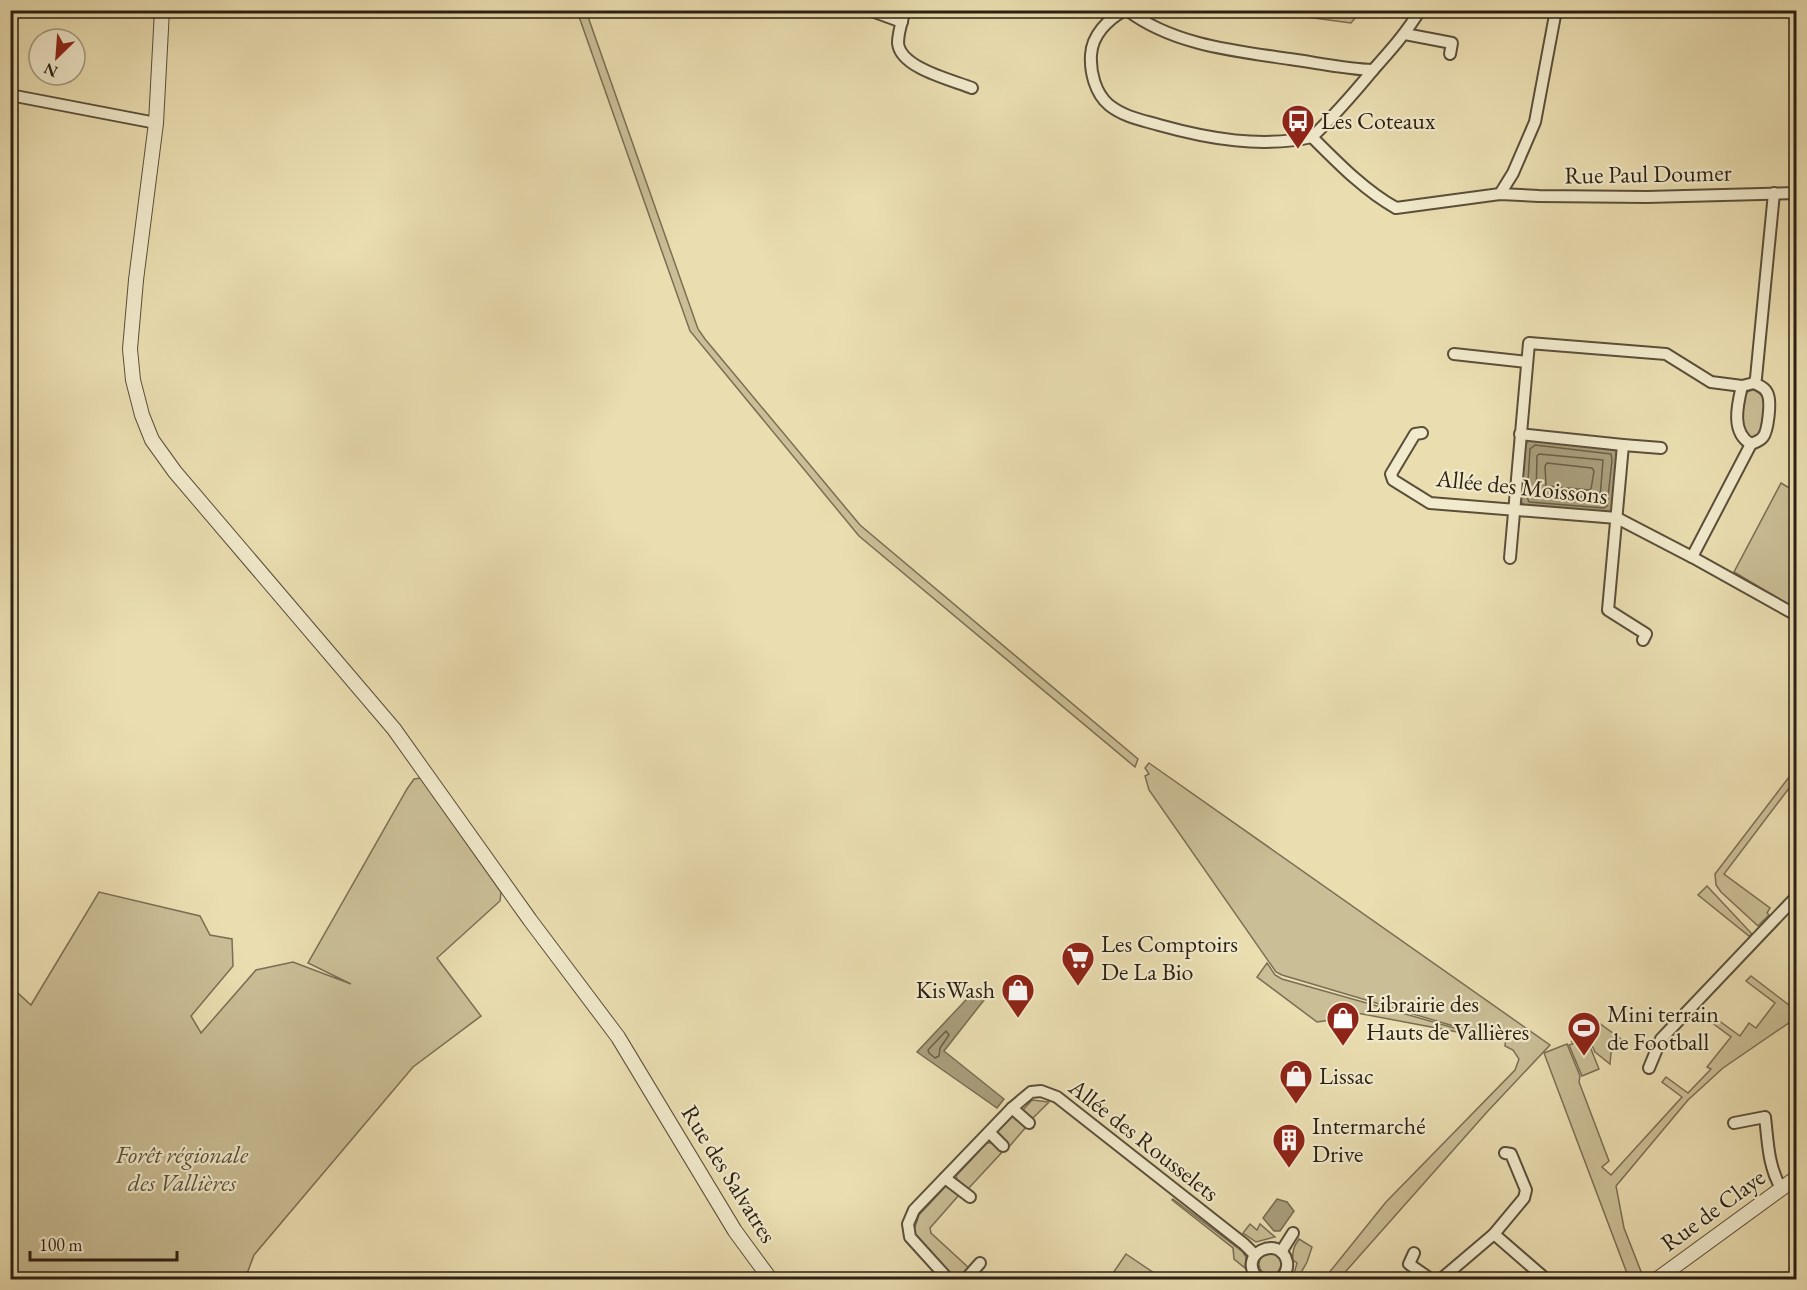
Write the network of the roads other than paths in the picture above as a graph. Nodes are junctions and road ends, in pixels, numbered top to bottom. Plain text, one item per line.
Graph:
1 (162, 10) edge
2 (869, 10) edge
3 (905, 10) edge
4 (1420, 10) edge
5 (1556, 10) edge
6 (1119, 12) edge
7 (902, 22) junction
8 (1404, 33) junction
9 (1450, 54) dead end
10 (1373, 70) junction
11 (972, 88) dead end
12 (10, 95) edge
13 (156, 123) junction
14 (1312, 137) junction
15 (1774, 193) junction
16 (1797, 193) edge
17 (1500, 194) junction
18 (1454, 354) dead end
19 (1527, 362) junction
20 (1755, 381) junction
21 (1742, 386) junction
22 (1422, 433) dead end
23 (1520, 434) junction
24 (1751, 444) junction
25 (1623, 445) junction
26 (1661, 448) dead end
27 (1514, 509) junction
28 (1617, 518) junction
29 (1692, 557) junction
30 (1510, 558) dead end
31 (1797, 615) edge
32 (1643, 640) dead end
33 (1797, 897) edge
34 (1649, 1068) dead end
35 (1012, 1108) junction
36 (1029, 1123) dead end
37 (1734, 1123) dead end
38 (990, 1133) junction
39 (1003, 1146) dead end
40 (1505, 1154) dead end
41 (945, 1178) junction
42 (1797, 1178) edge
43 (1781, 1188) junction
44 (970, 1197) dead end
45 (1293, 1233) dead end
46 (1494, 1234) junction
47 (1281, 1252) junction
48 (1414, 1253) dead end
49 (1255, 1255) junction
50 (980, 1263) dead end
51 (771, 1280) edge
52 (949, 1280) edge
53 (965, 1280) edge
54 (1259, 1280) edge
55 (1280, 1280) edge
56 (1432, 1280) edge
57 (1440, 1280) edge
58 (1547, 1280) edge
59 (1656, 1280) edge

1 - 13 street, Rue des Salvatres
2 - 7 street
3 - 7 street
4 - 8 street
5 - 17 street
6 - 10 street
6 - 14 street
7 - 11 street
8 - 9 street
8 - 10 street
10 - 14 street
12 - 13 street
13 - 51 street, Rue des Salvatres
14 - 17 street, Rue Paul Doumer
15 - 16 street, Rue Paul Doumer
15 - 17 street, Rue Paul Doumer
15 - 20 street
18 - 19 street
19 - 21 street
19 - 23 street
20 - 21 street
20 - 24 street
21 - 24 street
22 - 27 street, Allée des Moissons
23 - 25 street
23 - 27 street
24 - 29 street
25 - 26 street
25 - 28 street
27 - 28 street, Allée des Moissons
27 - 30 street
28 - 29 street, Allée des Moissons
28 - 32 street
29 - 31 street, Allée des Moissons
33 - 34 street
35 - 36 street
35 - 38 street, Allée des Rousselets
35 - 49 street, Allée des Rousselets
37 - 43 street
38 - 39 street
38 - 41 street, Allée des Rousselets
40 - 46 street
41 - 44 street
41 - 52 street, Allée des Rousselets
42 - 43 street, Rue de Claye
43 - 59 street, Rue de Claye
45 - 47 street
46 - 57 street
46 - 58 street
47 - 49 street
47 - 55 street
48 - 56 street
49 - 54 street
50 - 53 street

